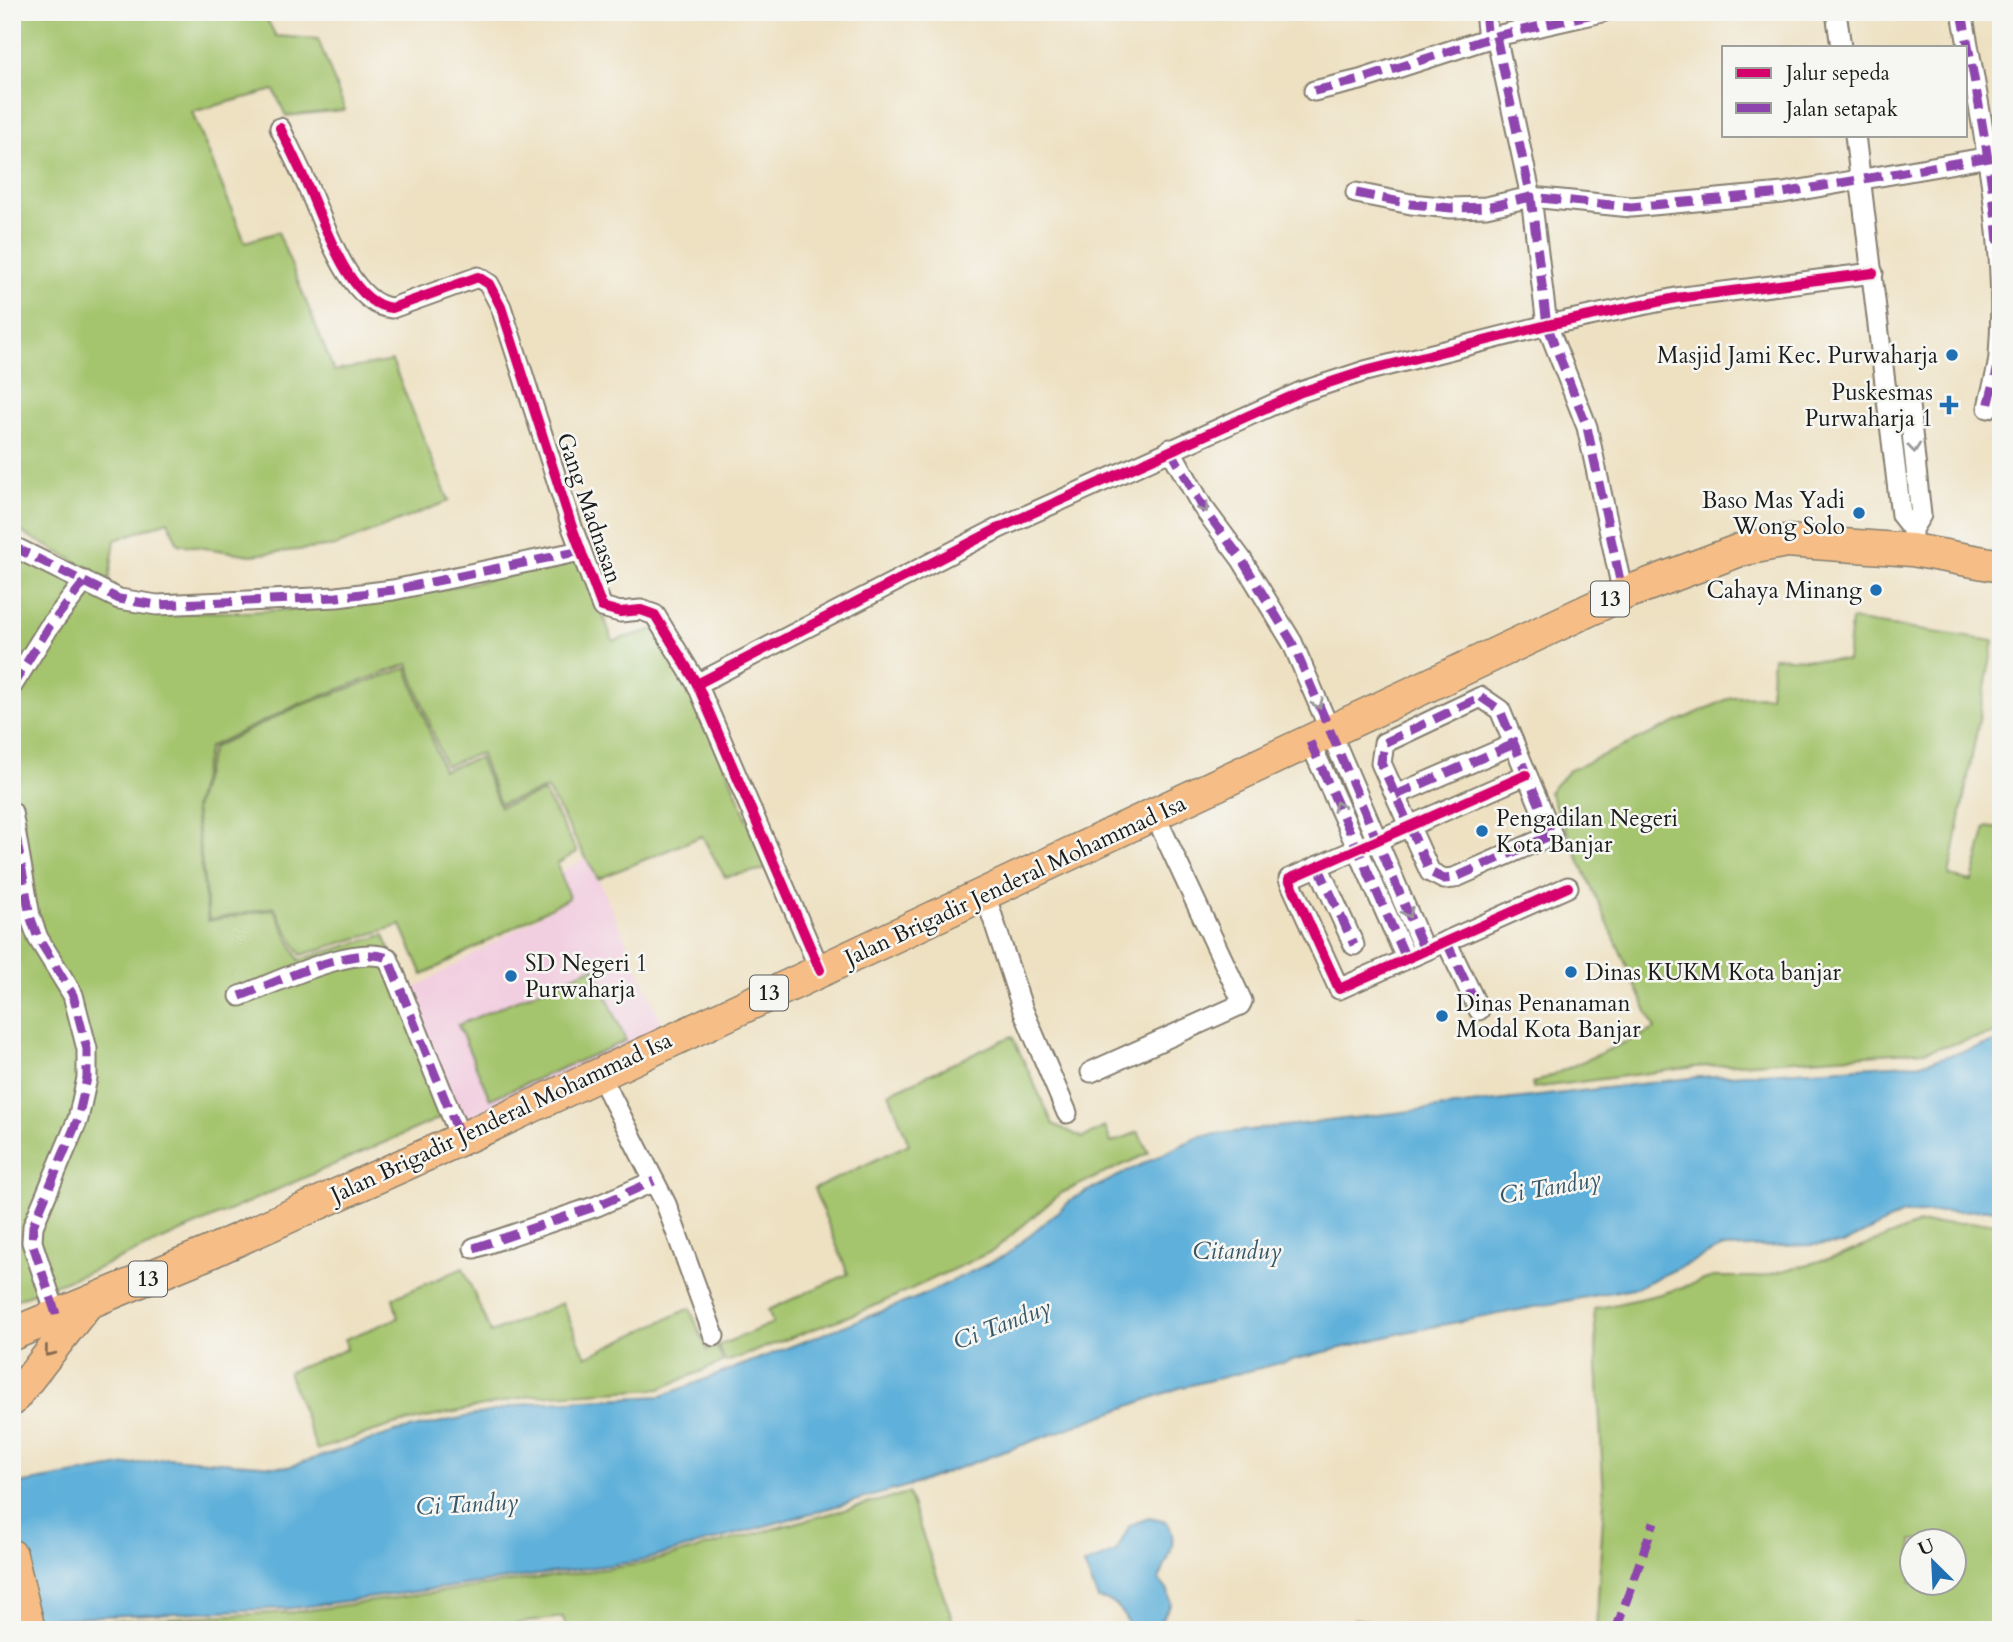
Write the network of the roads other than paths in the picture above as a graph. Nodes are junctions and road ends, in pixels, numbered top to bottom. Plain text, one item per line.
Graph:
1 (1485, 12) edge
2 (1602, 12) edge
3 (1836, 12) edge
4 (1962, 12) edge
5 (1492, 38) junction
6 (1841, 46) edge
7 (1314, 91) dead end
8 (280, 128) dead end
9 (1854, 136) edge
10 (1994, 156) edge
11 (1862, 181) junction
12 (1356, 193) dead end
13 (1531, 197) junction
14 (1873, 273) junction
15 (1547, 325) junction
16 (1988, 408) dead end
17 (1170, 449) junction
18 (1912, 540) junction
19 (12, 546) edge
20 (581, 551) junction
21 (2001, 566) edge
22 (85, 581) junction
23 (1623, 594) junction
24 (697, 684) junction
25 (12, 686) edge
26 (1320, 738) junction
27 (1514, 744) junction
28 (1526, 775) junction
29 (1396, 795) junction
30 (12, 812) edge
31 (1155, 815) junction
32 (1409, 824) junction
33 (1376, 838) junction
34 (1357, 848) junction
35 (1318, 866) junction
36 (1568, 887) dead end
37 (985, 894) junction
38 (1446, 941) junction
39 (1354, 945) dead end
40 (1415, 954) junction
41 (820, 970) junction
42 (240, 996) dead end
43 (1479, 1010) dead end
44 (1091, 1072) dead end
45 (598, 1073) junction
46 (1067, 1113) dead end
47 (461, 1139) junction
48 (654, 1181) junction
49 (474, 1248) dead end
50 (87, 1305) junction
51 (57, 1317) junction
52 (12, 1335) edge
53 (714, 1336) dead end
54 (12, 1401) edge
55 (12, 1555) edge
56 (30, 1630) edge

1 - 5 street
2 - 5 street
3 - 6 street
4 - 10 street
5 - 7 street
5 - 13 street
8 - 20 street, Gang Madnasan
9 - 11 street
10 - 11 street
10 - 16 street
11 - 13 street
11 - 14 street
12 - 13 street
13 - 15 street
14 - 15 street
14 - 18 street
15 - 17 street
15 - 23 street
17 - 24 street
17 -> 26 street
18 - 21 highway, Jalan Brigadir Jenderal Mohammad Isa / 13
18 - 23 highway, Jalan Brigadir Jenderal Mohammad Isa / 13
19 - 22 street
20 - 22 street
20 - 24 street, Gang Madnasan
22 - 25 street
23 - 26 highway, Jalan Brigadir Jenderal Mohammad Isa / 13
24 - 41 street, Gang Madnasan
26 - 31 highway, Jalan Brigadir Jenderal Mohammad Isa / 13
26 - 33 street
34 -> 26 street
27 - 28 street
27 - 29 street
27 - 29 street
28 - 32 street
28 - 32 street
29 - 32 street
30 - 51 street
31 - 37 highway, Jalan Brigadir Jenderal Mohammad Isa / 13
31 - 44 street
32 - 33 street
33 - 34 street
33 -> 40 street
34 - 35 street
34 - 40 street
35 - 39 street
35 - 40 street
36 - 38 street
37 - 41 highway, Jalan Brigadir Jenderal Mohammad Isa / 13
37 - 46 street
38 - 40 street
38 - 43 street
41 - 45 highway, Jalan Brigadir Jenderal Mohammad Isa / 13
42 - 47 street
45 - 47 highway, Jalan Brigadir Jenderal Mohammad Isa / 13
45 - 48 street
47 - 50 highway, Jalan Brigadir Jenderal Mohammad Isa / 13
48 - 49 street
48 - 53 street
50 - 51 highway, Jalan Brigadir Jenderal Mohammad Isa / 13
50 -> 54 main road
51 - 52 highway, Jalan Brigadir Jenderal Mohammad Isa / 13
55 - 56 main road

